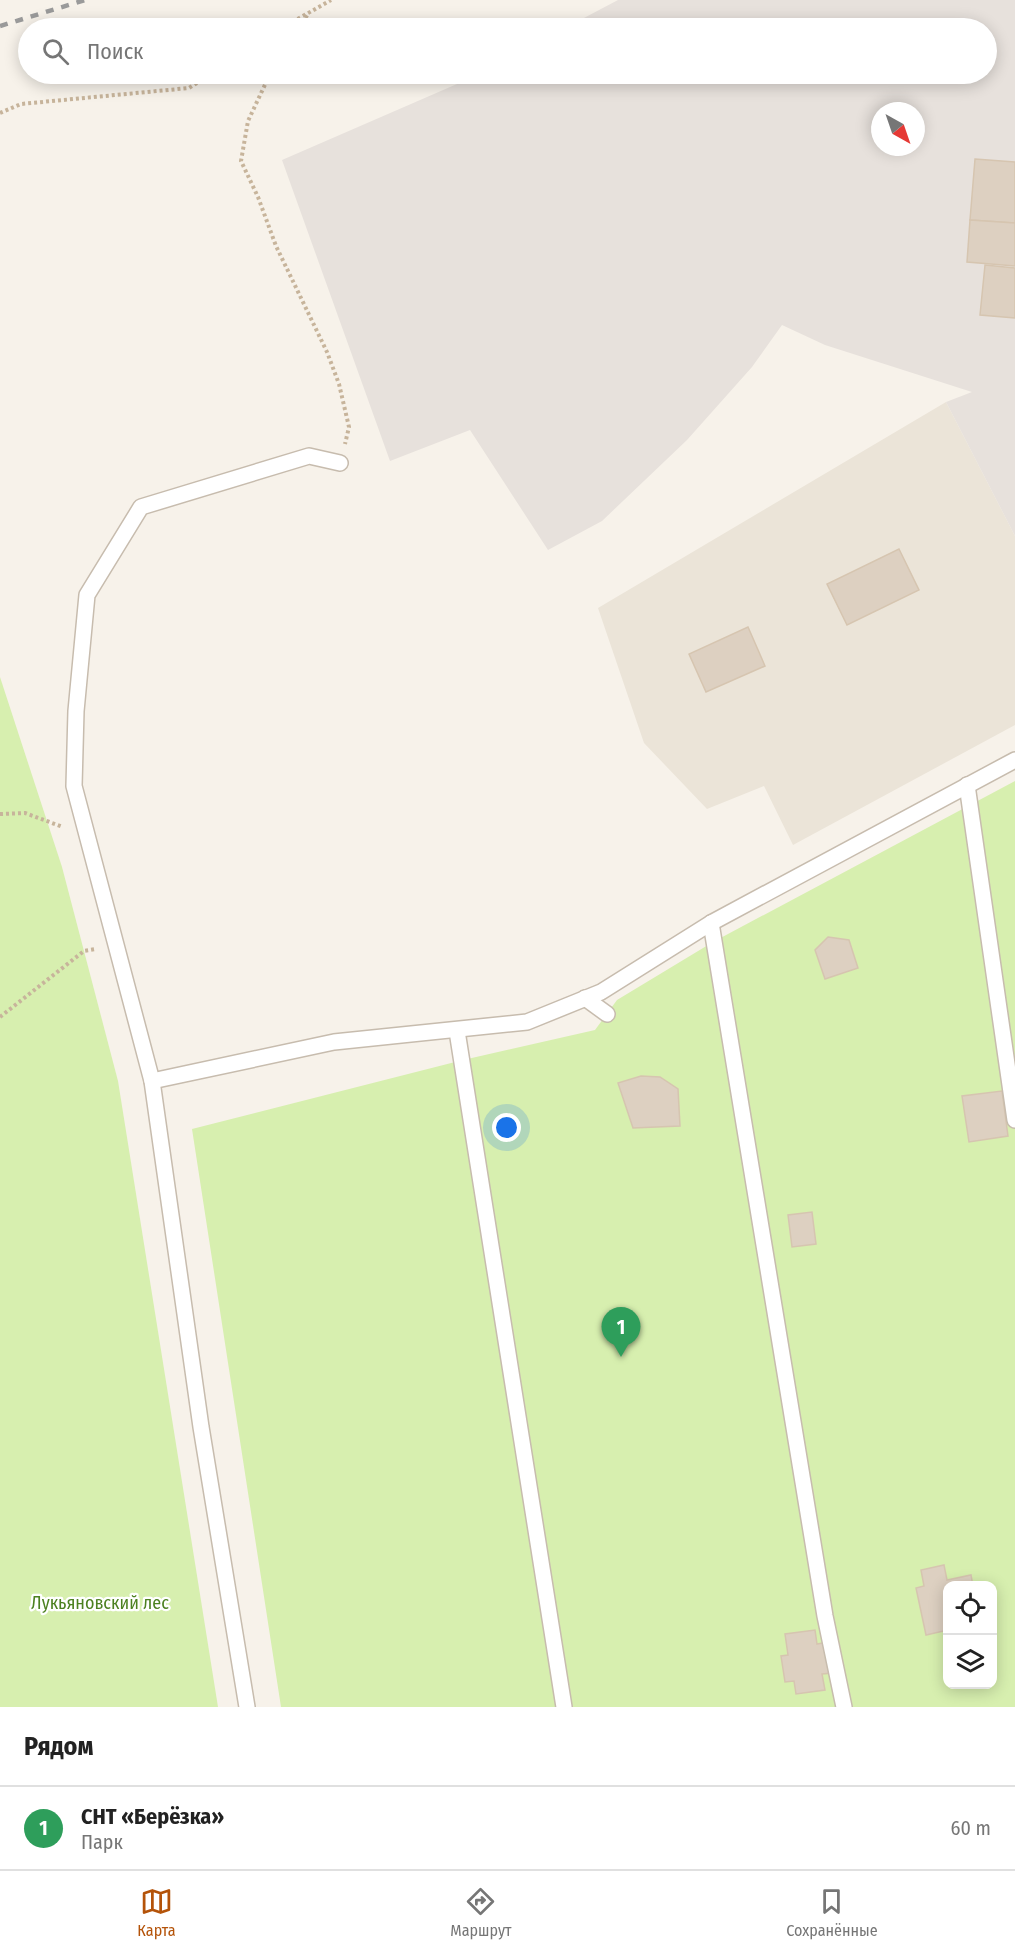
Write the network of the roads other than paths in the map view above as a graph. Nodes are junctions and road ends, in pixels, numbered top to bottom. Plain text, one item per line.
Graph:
1 (340, 463) road end
2 (1015, 760) edge
3 (967, 785) junction
4 (711, 924) junction
5 (585, 998) junction
6 (607, 1014) dead end
7 (457, 1031) junction
8 (152, 1082) junction
9 (1015, 1120) edge
10 (247, 1707) edge
11 (564, 1707) edge
12 (844, 1707) edge

1 - 8 lane
2 - 3 lane
3 - 4 lane
3 - 9 lane
4 - 5 lane
4 - 12 lane
5 - 6 lane
5 - 7 lane
7 - 8 lane
7 - 11 lane
8 - 10 lane

